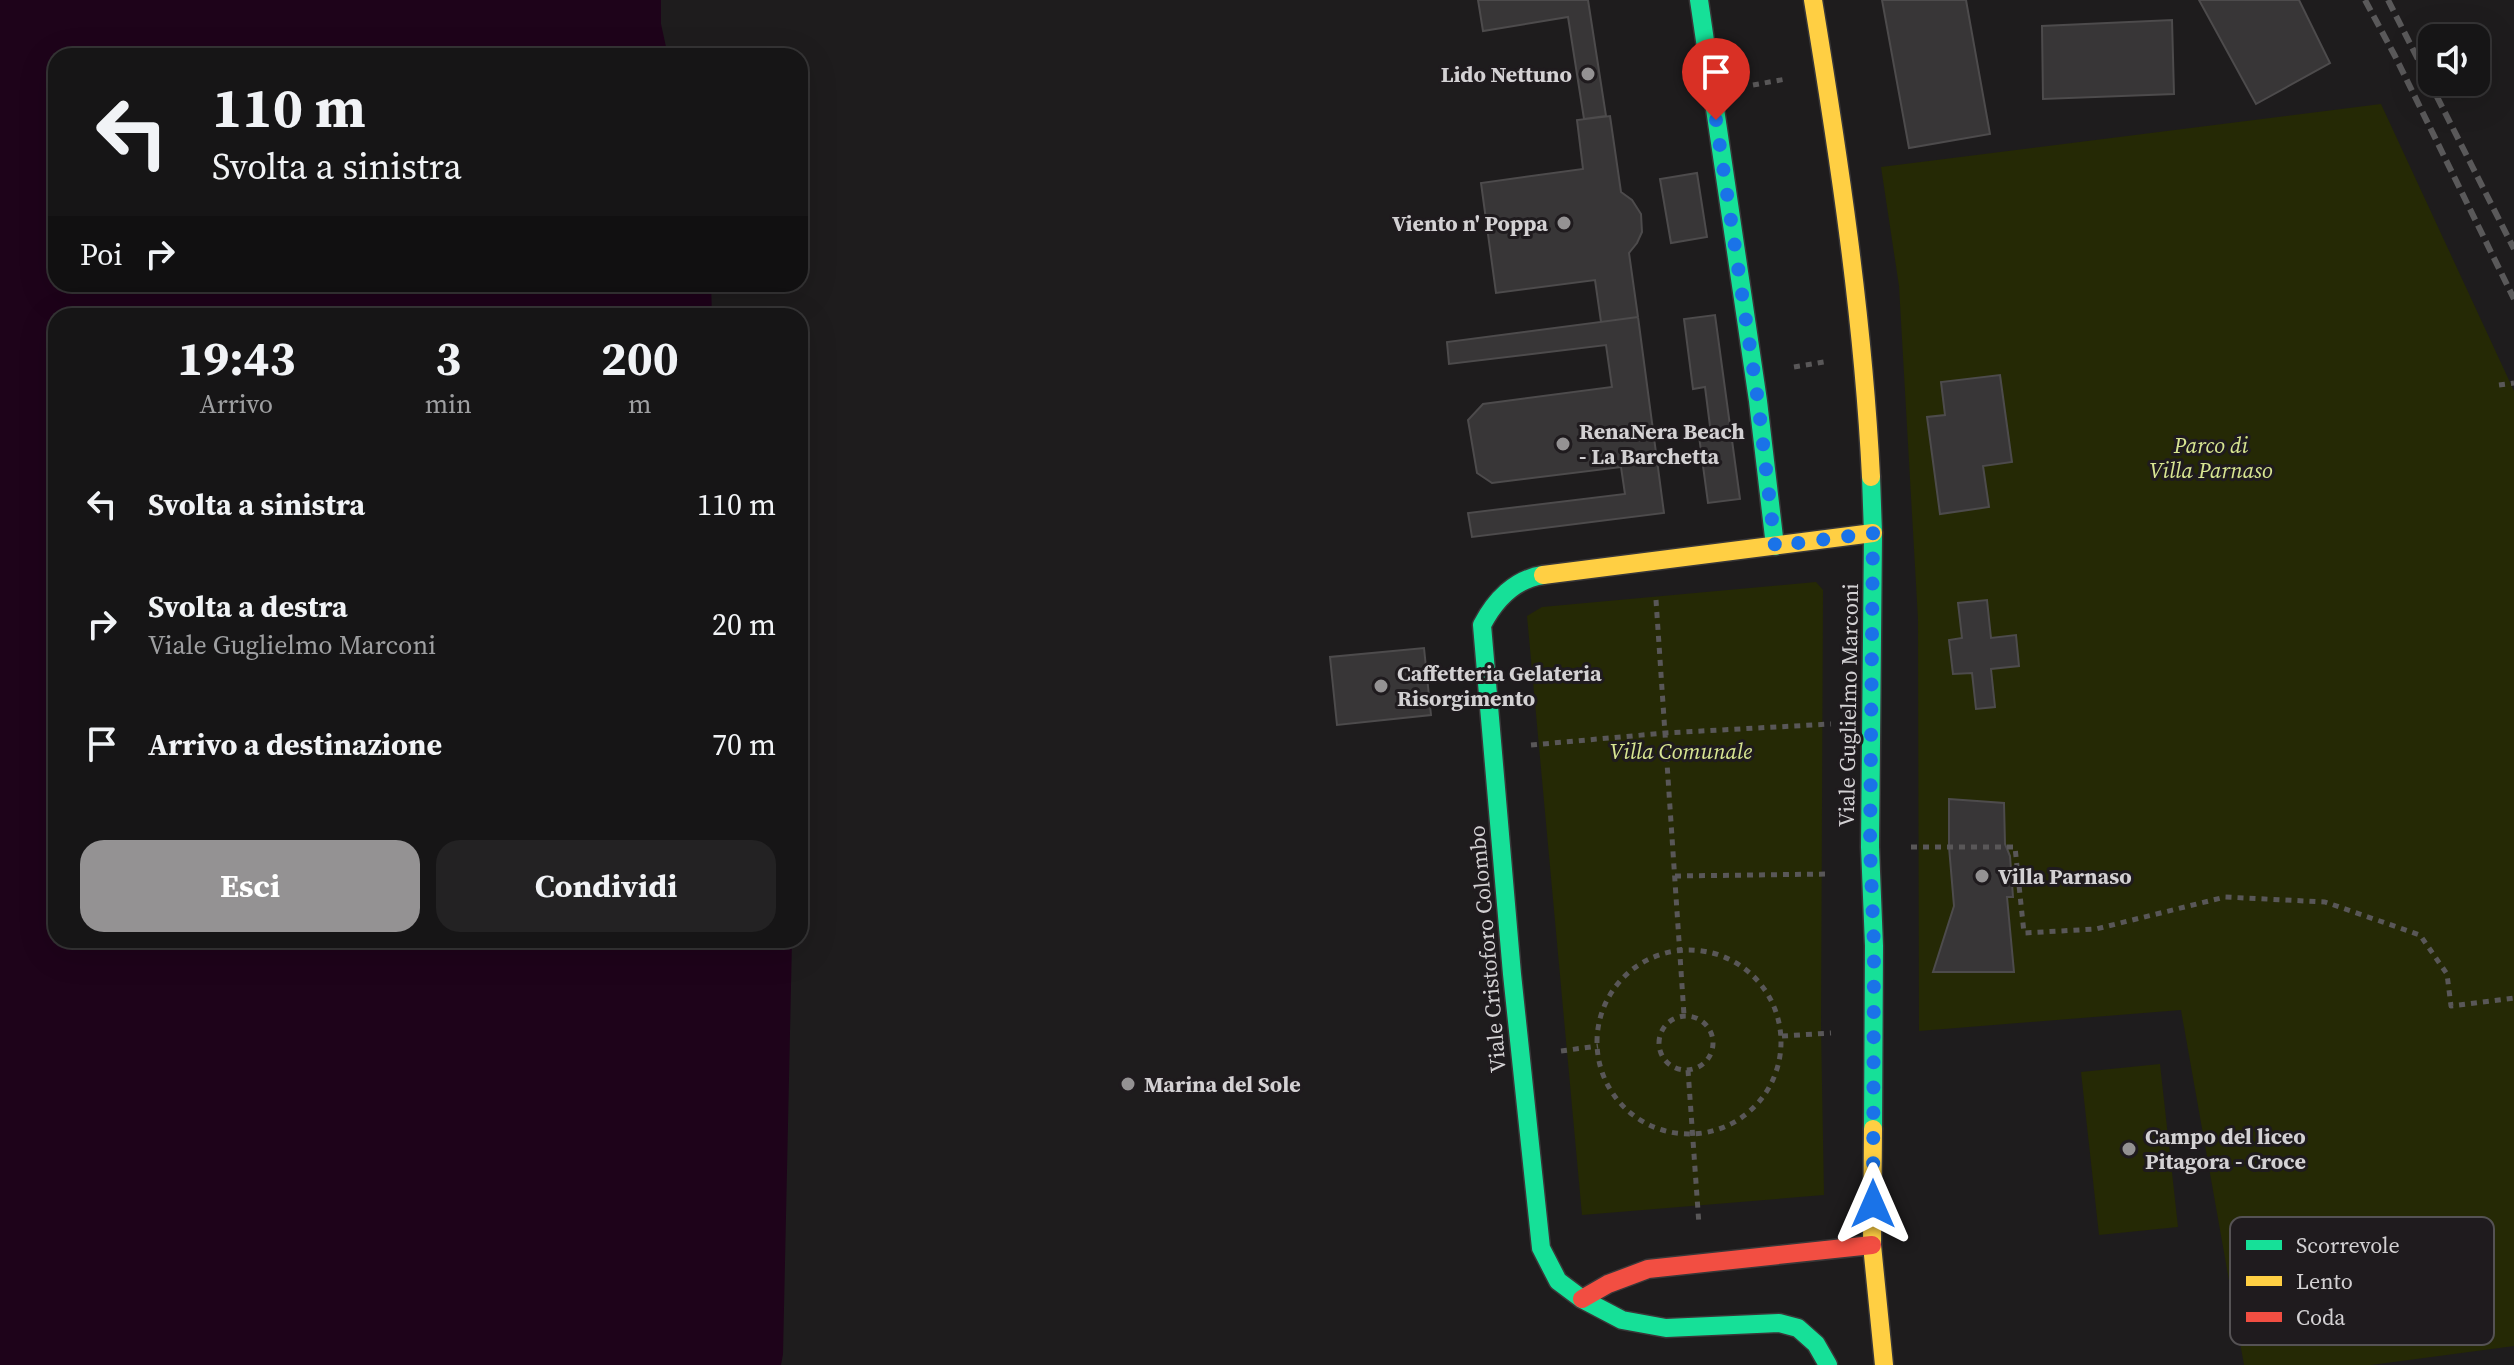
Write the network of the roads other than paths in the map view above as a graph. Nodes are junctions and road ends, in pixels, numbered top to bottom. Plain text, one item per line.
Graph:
1 (1699, 0) edge
2 (1813, 0) edge
3 (1873, 533) junction
4 (1775, 546) junction
5 (1872, 1245) junction
6 (1582, 1299) junction
7 (1828, 1365) edge
8 (1884, 1365) edge

1 - 4 street
2 - 3 street, Viale Guglielmo Marconi
3 - 4 street, Viale Cristoforo Colombo
3 - 5 street, Viale Guglielmo Marconi
4 - 6 street, Viale Cristoforo Colombo
5 - 6 street
5 - 8 street, Viale Guglielmo Marconi
6 - 7 street, Viale Cristoforo Colombo

